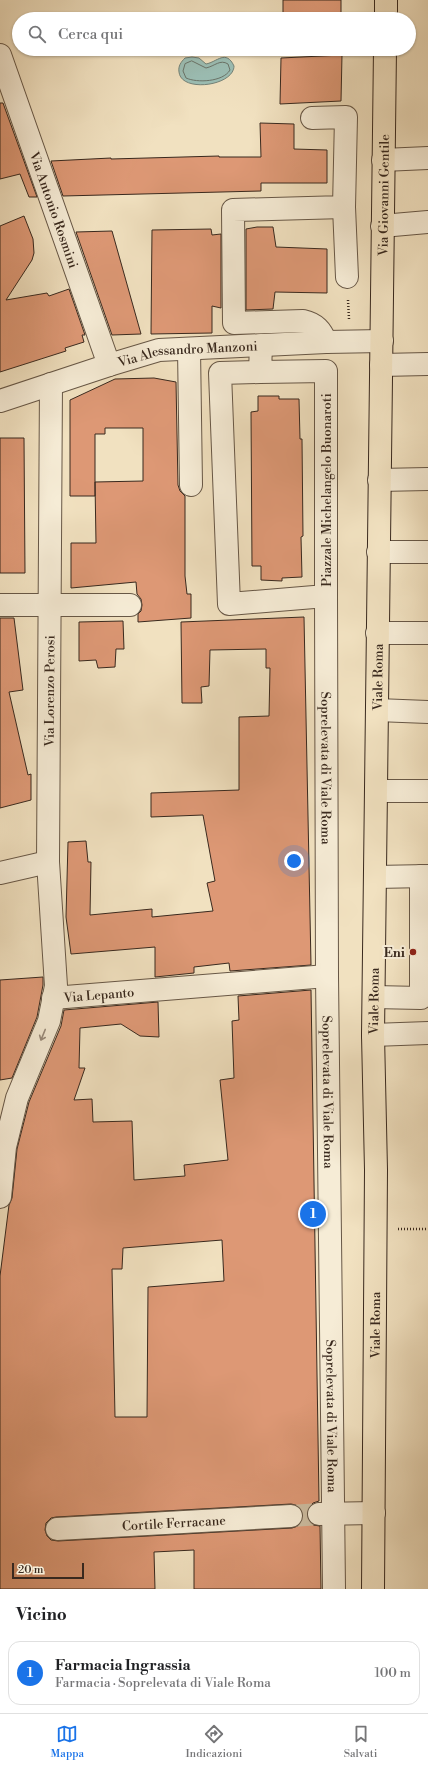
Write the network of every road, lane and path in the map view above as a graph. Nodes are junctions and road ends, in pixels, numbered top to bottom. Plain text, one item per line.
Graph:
1 (386, 0) edge
2 (386, 12) edge
3 (0, 55) edge
4 (385, 56) edge
5 (312, 118) dead end
6 (428, 158) edge
7 (383, 160) junction
8 (344, 207) junction
9 (428, 222) edge
10 (382, 226) junction
11 (347, 278) joint
12 (350, 341) junction
13 (382, 341) junction
14 (326, 342) junction
15 (261, 345) junction
16 (189, 349) junction
17 (428, 364) edge
18 (109, 365) junction
19 (381, 365) junction
20 (260, 372) junction
21 (51, 384) junction
22 (0, 401) edge
23 (428, 479) edge
24 (379, 480) junction
25 (191, 485) dead end
26 (378, 552) junction
27 (428, 552) edge
28 (326, 596) junction
29 (51, 604) junction
30 (0, 605) edge
31 (130, 605) dead end
32 (378, 633) junction
33 (428, 633) edge
34 (377, 710) junction
35 (428, 712) edge
36 (376, 791) junction
37 (428, 791) edge
38 (48, 862) junction
39 (0, 873) edge
40 (425, 876) edge
41 (375, 877) junction
42 (327, 976) junction
43 (374, 997) junction
44 (53, 998) junction
45 (421, 998) junction
46 (424, 1033) edge
47 (373, 1035) junction
48 (9, 1099) edge
49 (0, 1197) edge
50 (376, 1228) junction
51 (428, 1229) edge
52 (374, 1513) junction
53 (326, 1514) junction
54 (292, 1516) tunnel mouth
55 (57, 1529) dead end
56 (334, 1589) edge
57 (373, 1589) edge

1 - 2 main road
3 - 18 street, Via Antonio Rosmini
4 - 7 main road, Via Giovanni Gentile
5 - 8 street
6 - 7 street
7 - 10 main road, Via Giovanni Gentile
8 - 11 street
8 - 14 street
9 - 10 street
10 - 13 main road, Via Giovanni Gentile
11 - 12 path
12 - 13 street, Via Alessandro Manzoni
12 - 14 street, Via Alessandro Manzoni
13 - 19 main road, Viale Roma
14 - 15 street, Via Alessandro Manzoni
15 - 16 street, Via Alessandro Manzoni
15 - 20 street
16 - 18 street, Via Alessandro Manzoni
16 - 25 street
17 - 19 street
18 - 21 street, Via Alessandro Manzoni
19 - 24 main road, Viale Roma
20 - 28 street, Piazzale Michelangelo Buonaroti
20 - 28 street, Piazzale Michelangelo Buonaroti
21 - 22 street, Via Alessandro Manzoni
21 - 29 street, Via Lorenzo Perosi
23 - 24 street
24 - 26 main road, Viale Roma
26 - 27 street
26 - 32 main road, Viale Roma
28 - 42 street, Soprelevata di Viale Roma
29 - 30 street
29 - 31 street
29 - 38 street, Via Lorenzo Perosi
32 - 33 street
32 - 34 main road, Viale Roma
34 - 35 street
34 - 36 main road, Viale Roma
36 - 37 street
36 - 41 main road, Viale Roma
38 - 39 street
38 - 44 street, Via Lorenzo Perosi
40 - 41 street
40 - 45 street
41 - 43 main road, Viale Roma
42 - 44 street, Via Lepanto
42 - 53 street, Soprelevata di Viale Roma
43 - 45 street
43 - 47 main road, Viale Roma
44 -> 48 street, Via Lepanto
45 - 46 street
46 - 47 street
47 - 50 main road, Viale Roma
48 - 49 street, Via Lepanto
50 - 51 path
50 - 52 main road, Viale Roma
52 - 53 street
52 - 57 main road, Viale Roma
53 - 56 street, Soprelevata di Viale Roma
54 - 55 street, Cortile Ferracane

